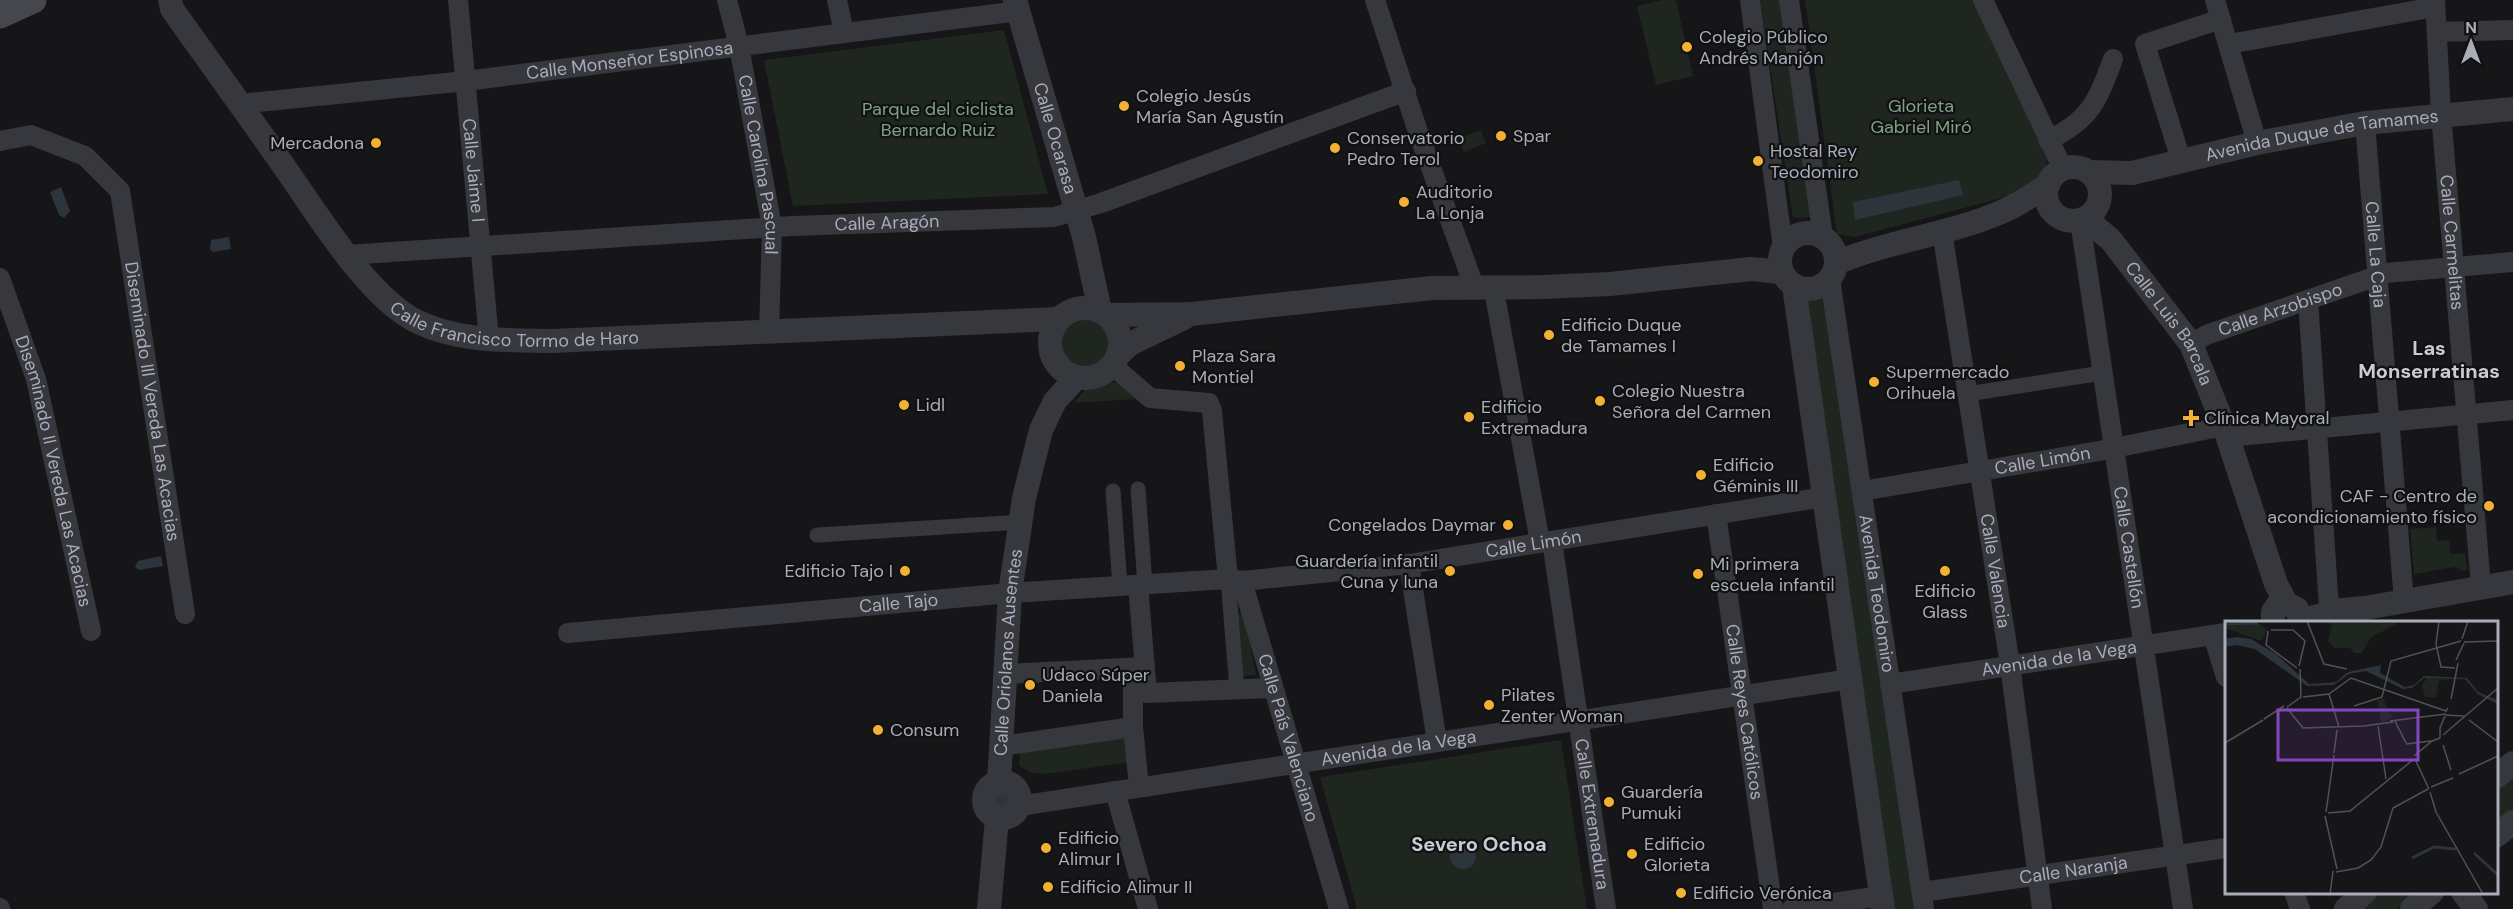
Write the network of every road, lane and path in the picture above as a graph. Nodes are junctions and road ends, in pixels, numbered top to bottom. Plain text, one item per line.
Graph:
1 (33, 0) edge
2 (458, 0) edge
3 (727, 0) edge
4 (837, 0) edge
5 (1375, 0) edge
6 (1750, 0) edge
7 (1789, 0) edge
8 (1983, 0) edge
9 (2215, 0) edge
10 (166, 3) edge
11 (2435, 3) edge
12 (1017, 5) edge
13 (0, 15) edge
14 (2221, 19) junction
15 (2513, 30) edge
16 (2437, 32) junction
17 (844, 33) junction
18 (2229, 44) junction
19 (739, 46) junction
20 (2113, 59) dead end
21 (466, 81) junction
22 (1406, 91) junction
23 (239, 104) junction
24 (2513, 109) edge
25 (2441, 114) junction
26 (2365, 123) junction
27 (2048, 140) junction
28 (0, 141) edge
29 (2257, 143) junction
30 (2181, 160) junction
31 (2089, 172) junction
32 (2132, 172) junction
33 (2053, 187) junction
34 (1075, 210) junction
35 (2091, 210) junction
36 (772, 227) junction
37 (1942, 231) junction
38 (482, 247) junction
39 (346, 255) junction
40 (1830, 256) junction
41 (2513, 262) edge
42 (1785, 265) junction
43 (2455, 267) junction
44 (2378, 275) junction
45 (0, 278) edge
46 (1484, 291) junction
47 (2308, 300) junction
48 (1097, 311) junction
49 (1191, 314) junction
50 (1058, 319) junction
51 (1008, 323) junction
52 (769, 333) junction
53 (489, 340) junction
54 (2191, 344) junction
55 (1115, 360) junction
56 (1062, 364) junction
57 (2102, 373) junction
58 (1967, 394) junction
59 (2513, 410) edge
60 (2468, 414) junction
61 (2389, 420) junction
62 (2316, 427) junction
63 (2226, 431) junction
64 (2114, 448) junction
65 (1980, 473) junction
66 (1138, 489) dead end
67 (1113, 491) dead end
68 (1862, 491) junction
69 (1824, 496) junction
70 (1716, 514) junction
71 (1021, 522) junction
72 (817, 535) dead end
73 (1546, 542) junction
74 (1409, 564) junction
75 (1235, 580) junction
76 (2513, 582) edge
77 (1134, 585) junction
78 (2481, 586) junction
79 (1011, 593) junction
80 (2404, 601) junction
81 (2282, 612) edge
82 (2344, 612) edge
83 (185, 614) dead end
84 (91, 631) dead end
85 (568, 633) dead end
86 (2220, 634) edge
87 (2145, 645) junction
88 (2010, 665) junction
89 (1139, 668) junction
90 (2225, 670) edge
91 (1006, 674) junction
92 (1850, 679) junction
93 (1890, 684) junction
94 (1273, 688) junction
95 (1237, 690) junction
96 (1742, 696) junction
97 (1578, 721) junction
98 (1133, 727) junction
99 (1437, 742) junction
100 (1001, 746) junction
101 (2513, 763) edge
102 (1296, 764) junction
103 (2498, 775) edge
104 (999, 782) junction
105 (1138, 782) junction
106 (1115, 791) junction
107 (1019, 806) junction
108 (997, 818) junction
109 (2513, 822) edge
110 (2498, 834) edge
111 (2225, 848) edge
112 (2174, 856) junction
113 (2037, 876) junction
114 (2295, 894) edge
115 (2363, 894) edge
116 (2430, 894) edge
117 (2465, 894) edge
118 (1923, 901) edge
119 (1882, 903) edge
120 (989, 909) edge
121 (1148, 909) edge
122 (1339, 909) edge
123 (1606, 909) edge
124 (1773, 909) edge
125 (1792, 909) edge
126 (2042, 909) edge
127 (2183, 909) edge
128 (2300, 909) edge
129 (2346, 909) edge
130 (2412, 909) edge
131 (2476, 909) edge

1 - 13 main road
2 - 21 street, Calle Jaime I
3 - 19 street, Calle Carolina Pascual
4 - 17 street
5 - 22 street, Calle Extremadura
6 - 42 street
7 - 40 street, Avenida Teodomiro
8 - 27 street
9 - 14 street
10 - 23 street, Calle Francisco Tormo de Haro
11 - 16 street, Calle Carmelitas
11 - 18 street
12 - 17 street, Calle Monseñor Espinosa
12 - 34 street, Calle Ocarasa
14 - 18 street
14 - 30 street
15 - 16 street
16 - 25 street, Calle Carmelitas
17 - 19 street, Calle Monseñor Espinosa
18 - 29 street
19 - 21 street, Calle Monseñor Espinosa
19 - 36 street, Calle Carolina Pascual
20 - 27 street
21 - 23 street, Calle Monseñor Espinosa
21 - 38 street, Calle Jaime I
22 - 34 street, Calle Aragón
22 - 46 street, Calle Extremadura
23 - 39 street, Calle Francisco Tormo de Haro
24 - 25 street, Avenida Duque de Tamames
25 - 26 street, Avenida Duque de Tamames
25 - 43 street, Calle Carmelitas
26 - 29 street, Avenida Duque de Tamames
26 - 44 street, Calle La Caja
27 - 33 street
28 - 83 street, Diseminado III Vereda Las Acacias
29 - 30 street, Avenida Duque de Tamames
30 - 32 street, Avenida Duque de Tamames
31 - 32 street, Avenida Duque de Tamames
31 - 33 street
31 - 35 street
32 - 35 street, Avenida Duque de Tamames
33 - 35 street
33 - 37 street
34 - 36 street, Calle Aragón
34 - 48 street, Calle Ocarasa
35 - 54 street, Calle Luis Barcala
35 - 57 street, Calle Castellón
36 - 38 street, Calle Aragón
36 - 52 street, Calle Carolina Pascual
37 - 40 street
37 - 58 street, Calle Valencia
38 - 39 street, Calle Aragón
38 - 53 street, Calle Jaime I
39 - 53 street, Calle Francisco Tormo de Haro
40 - 42 street
40 - 42 street
40 - 68 street, Avenida Teodomiro
41 - 43 street, Calle Arzobispo
42 - 46 street
42 - 69 street
43 - 44 street, Calle Arzobispo
43 - 60 street, Calle Carmelitas
44 - 47 street, Calle Arzobispo
44 - 61 street, Calle La Caja
45 - 84 street, Diseminado II Vereda Las Acacias
46 - 49 street
46 - 73 street, Calle Extremadura
47 - 54 street, Calle Arzobispo
47 - 62 street
48 - 49 street
48 - 50 street
48 - 55 street
49 - 55 street
50 - 51 street, Calle Francisco Tormo de Haro
50 - 56 street
51 - 52 street, Calle Francisco Tormo de Haro
51 - 56 street
52 - 53 street, Calle Francisco Tormo de Haro
54 - 63 street, Calle Luis Barcala
55 - 56 street
55 - 75 street, Calle País Valenciano
56 - 71 street, Calle Oriolanos Ausentes
57 - 58 street
57 - 64 street, Calle Castellón
58 - 65 street, Calle Valencia
59 - 60 street, Calle Limón
60 - 61 street, Calle Limón
60 - 78 street, Calle Carmelitas
61 - 62 street, Calle Limón
61 - 80 street, Calle La Caja
62 - 63 street, Calle Limón
62 - 82 street
63 - 64 street, Calle Limón
63 - 81 street, Calle Luis Barcala
64 - 65 street, Calle Limón
64 - 87 street, Calle Castellón
65 - 68 street, Calle Limón
65 - 88 street, Calle Valencia
66 - 77 street
67 - 77 street
68 - 93 street, Avenida Teodomiro
69 - 70 street, Calle Limón
69 - 92 street
70 - 73 street, Calle Limón
70 - 96 street, Calle Reyes Católicos
71 - 72 street, Calle Oriolanos Ausentes
71 - 79 street, Calle Oriolanos Ausentes
73 - 74 street, Calle Limón
73 - 97 street, Calle Extremadura
74 - 75 street, Calle Limón
74 - 99 street
75 - 77 street, Calle Tajo
75 - 94 street, Calle País Valenciano
75 - 95 street, Calle País Valenciano
76 - 78 street
77 - 79 street, Calle Tajo
77 - 89 street
78 - 80 street
79 - 85 street, Calle Tajo
79 - 91 street, Calle Oriolanos Ausentes
80 - 82 street
81 - 82 street
86 - 87 street, Avenida de la Vega
86 - 90 street
87 - 88 street, Avenida de la Vega
87 - 112 street, Calle Castellón
88 - 93 street, Avenida de la Vega
88 - 113 street, Calle Valencia
89 - 91 street
89 - 95 street
89 - 98 street
91 - 100 street, Calle Oriolanos Ausentes
92 - 96 street, Avenida de la Vega
92 - 119 street
93 - 118 street, Avenida Teodomiro
94 - 95 street
94 - 102 street, Calle País Valenciano
96 - 97 street, Avenida de la Vega
96 - 124 street, Calle Reyes Católicos
97 - 99 street, Avenida de la Vega
97 - 123 street, Calle Extremadura
98 - 100 street
98 - 105 street
99 - 102 street, Avenida de la Vega
100 - 104 street, Calle Oriolanos Ausentes
101 - 103 street
102 - 105 street, Avenida de la Vega
102 - 122 street, Calle País Valenciano
104 - 107 street
104 - 108 street
105 - 106 street, Avenida de la Vega
106 - 107 street, Avenida de la Vega
106 - 121 street
107 - 108 street
108 - 120 street
109 - 110 street
111 - 112 street, Calle Naranja
112 - 113 street, Calle Naranja
112 - 127 street, Calle Castellón
113 - 118 street, Calle Naranja
113 - 126 street, Calle Valencia
114 - 128 street
115 - 129 street
116 - 130 street
117 - 131 street
119 - 125 street

